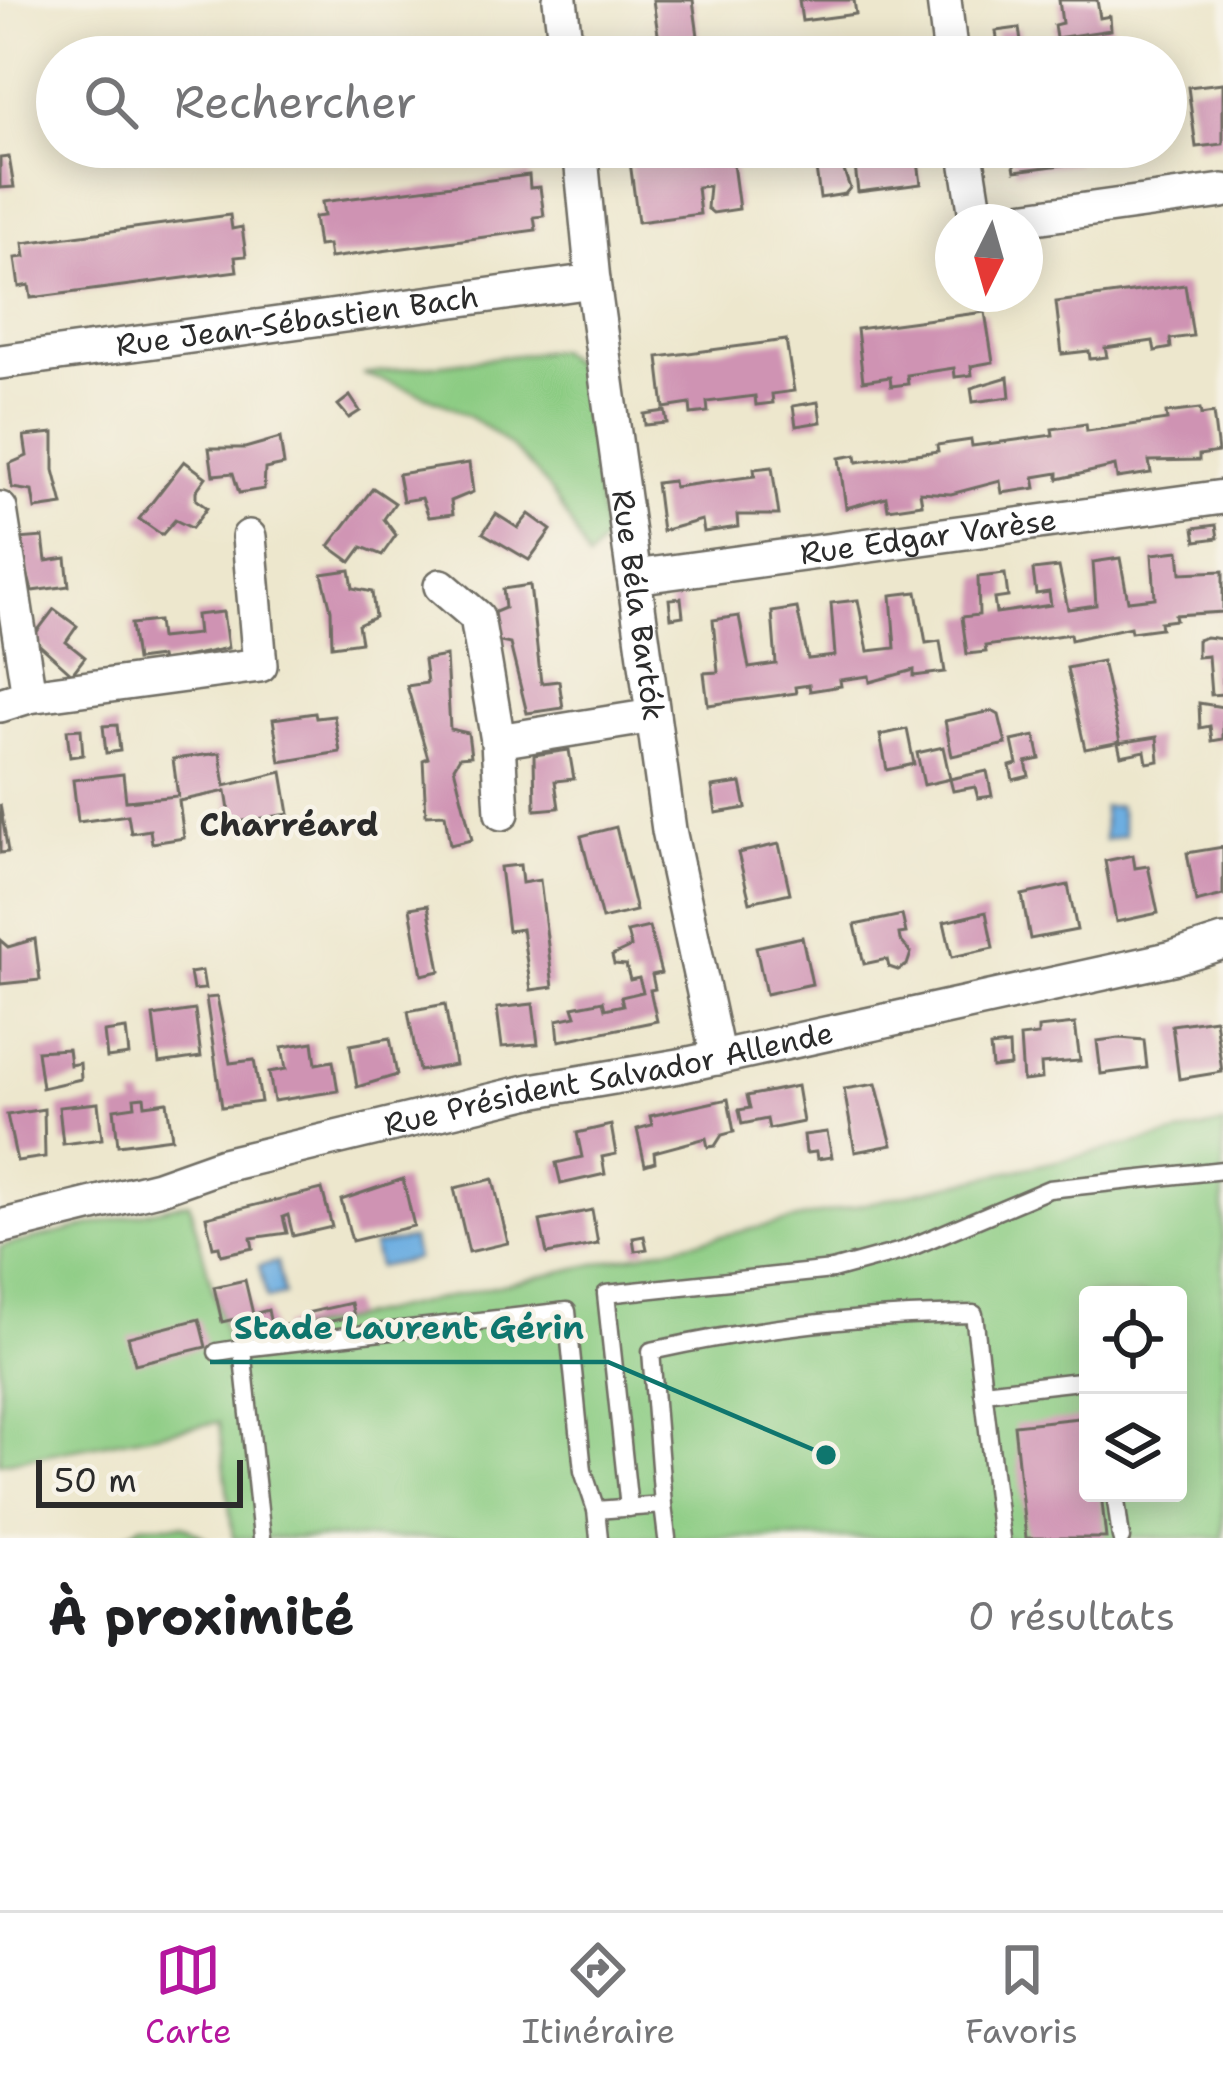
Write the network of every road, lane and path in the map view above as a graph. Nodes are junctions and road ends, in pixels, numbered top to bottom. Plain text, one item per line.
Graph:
1 (560, 0) edge
2 (944, 0) edge
3 (564, 36) edge
4 (948, 36) edge
5 (582, 168) edge
6 (968, 168) edge
7 (1223, 191) edge
8 (974, 204) edge
9 (1043, 216) edge
10 (593, 281) junction
11 (0, 362) edge
12 (1223, 497) edge
13 (0, 509) edge
14 (249, 537) dead end
15 (634, 577) junction
16 (441, 586) dead end
17 (15, 700) edge
18 (653, 716) junction
19 (498, 741) junction
20 (502, 813) dead end
21 (1223, 942) edge
22 (718, 1058) junction
23 (1223, 1170) edge
24 (0, 1227) edge
25 (242, 1348) junction
26 (217, 1352) dead end
27 (1079, 1381) edge
28 (983, 1392) junction
29 (1116, 1502) edge
30 (663, 1504) junction
31 (628, 1508) junction
32 (596, 1510) junction
33 (262, 1538) edge
34 (599, 1538) edge
35 (667, 1538) edge
36 (1001, 1538) edge
37 (1120, 1538) edge

1 - 3 street
2 - 4 street
5 - 10 street, Rue Béla Bartók
6 - 8 street
7 - 9 street
10 - 11 street, Rue Jean-Sébastien Bach
10 - 15 street, Rue Béla Bartók
12 - 15 street, Rue Edgar Varèse
13 - 17 street
14 - 17 street
15 - 18 street, Rue Béla Bartók
16 - 19 street
18 - 19 street
18 - 22 street, Rue Béla Bartók
19 - 20 street
21 - 22 street, Rue Président Salvador Allende
22 - 24 street, Rue Président Salvador Allende
23 - 31 lane
25 - 26 lane
25 - 32 lane
25 - 33 lane
27 - 28 lane
28 - 30 lane
28 - 36 lane
29 - 37 lane
30 - 31 lane
30 - 35 lane
31 - 32 lane
32 - 34 lane

